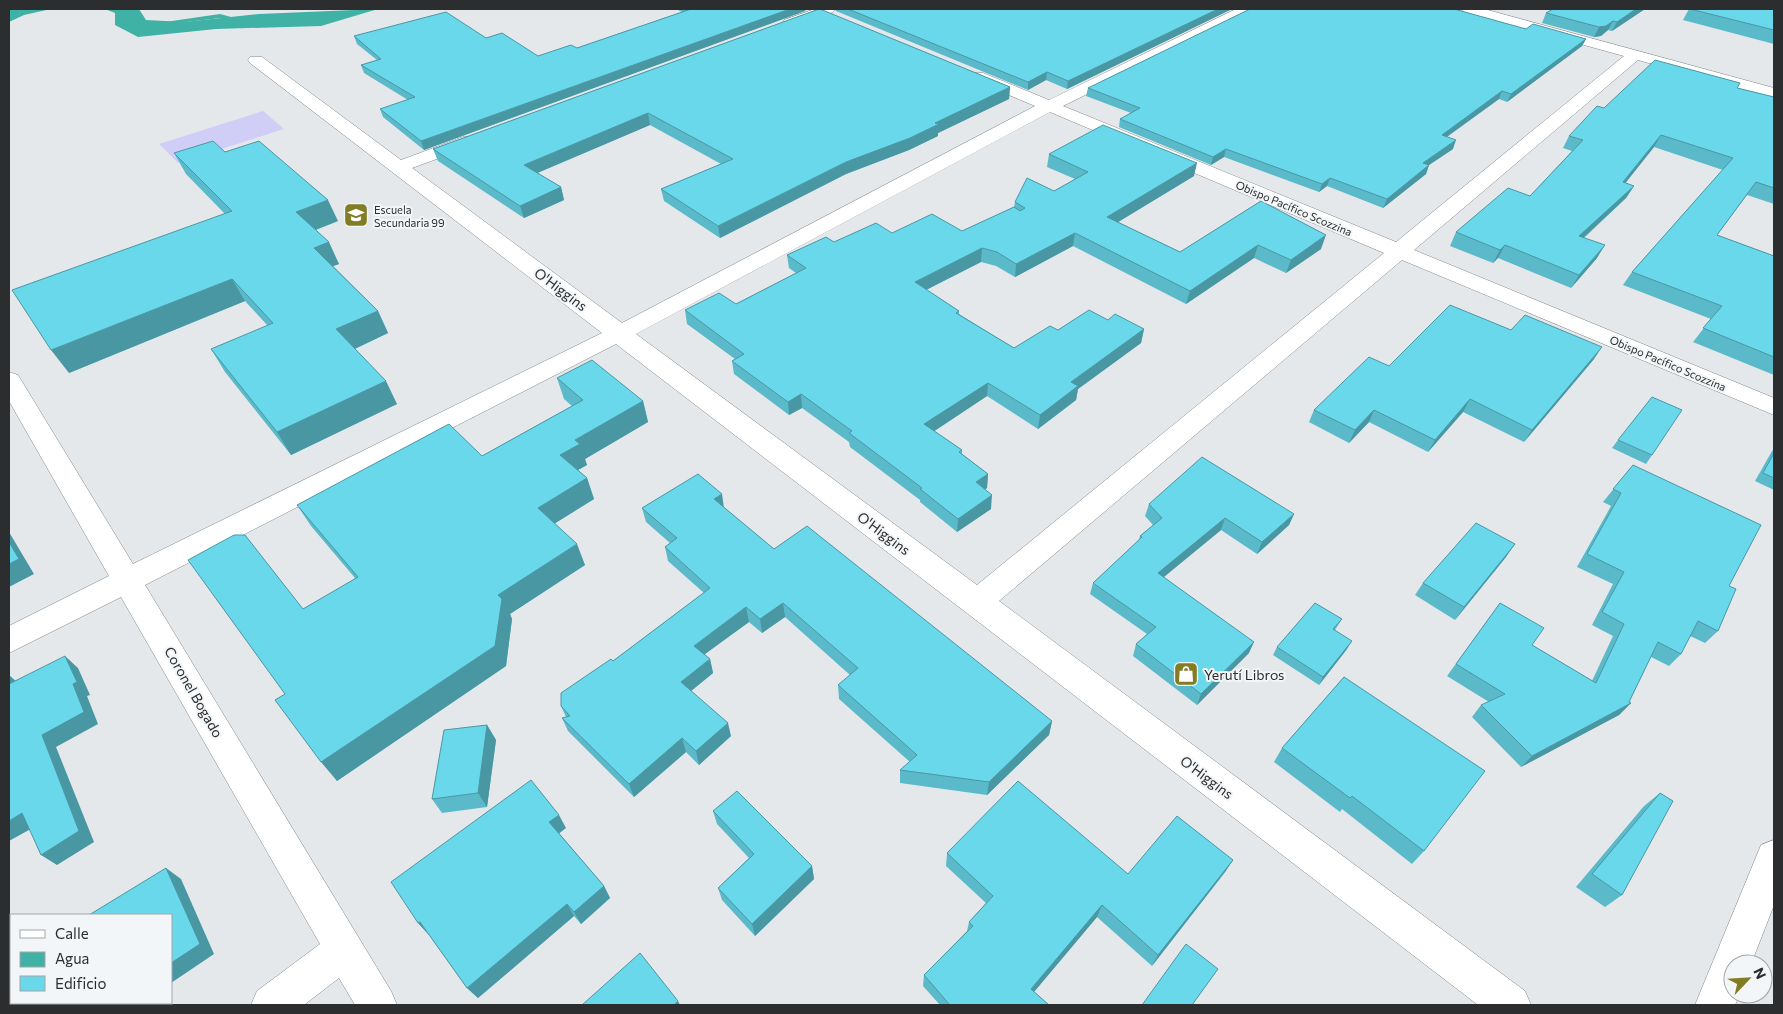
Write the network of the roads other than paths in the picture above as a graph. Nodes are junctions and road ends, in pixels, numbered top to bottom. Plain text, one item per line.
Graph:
1 (1247, 9) edge
2 (1469, 9) edge
3 (825, 12) edge
4 (1499, 12) edge
5 (774, 28) edge
6 (1635, 55) junction
7 (256, 60) dead end
8 (957, 68) edge
9 (1774, 93) edge
10 (1049, 106) junction
11 (480, 136) edge
12 (398, 167) junction
13 (1398, 251) junction
14 (620, 333) junction
15 (9, 380) edge
16 (1774, 407) edge
17 (128, 579) junction
18 (976, 603) junction
19 (9, 640) edge
20 (1774, 858) edge
21 (344, 950) junction
22 (271, 1005) edge
23 (377, 1005) edge
24 (1511, 1005) edge
25 (1715, 1005) edge

1 - 10 street
2 - 4 street
3 - 5 street
4 - 6 street
6 - 9 street
6 - 13 street
7 - 12 street, O'Higgins
8 - 10 street, Obispo Pacífico Scozzina
10 - 13 street, Obispo Pacífico Scozzina
10 - 14 street
11 - 12 street
12 - 14 street, O'Higgins
13 - 16 street, Obispo Pacífico Scozzina
13 - 18 street
14 - 17 street
14 - 18 street, O'Higgins
15 - 17 street, Coronel Bogado
17 - 19 street
17 - 21 street, Coronel Bogado
18 - 24 street, O'Higgins
20 - 25 street
21 - 22 street
21 - 23 street, Coronel Bogado

